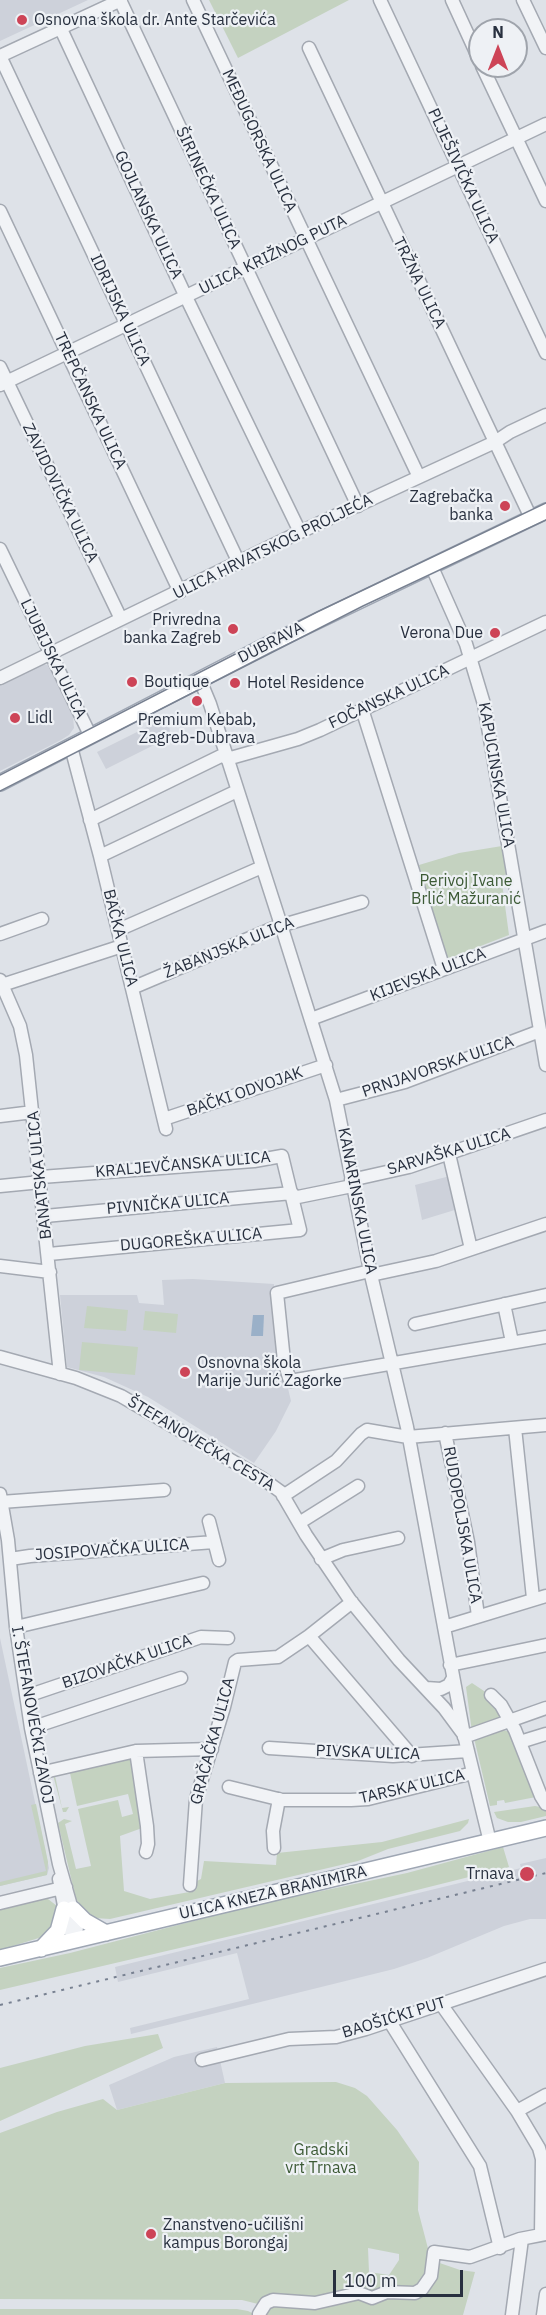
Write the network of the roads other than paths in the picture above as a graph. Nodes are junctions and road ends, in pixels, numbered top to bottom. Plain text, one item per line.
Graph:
1 (120, 0) edge
2 (193, 0) edge
3 (380, 0) edge
4 (452, 0) edge
5 (523, 0) edge
6 (60, 27) junction
7 (468, 35) edge
8 (309, 48) dead end
9 (546, 48) edge
10 (0, 56) edge
11 (488, 78) edge
12 (546, 124) edge
13 (516, 138) junction
14 (458, 166) junction
15 (546, 201) edge
16 (382, 202) junction
17 (0, 211) edge
18 (306, 239) junction
19 (246, 268) junction
20 (186, 297) junction
21 (127, 325) junction
22 (67, 353) junction
23 (546, 353) edge
24 (0, 367) edge
25 (4, 384) edge
26 (546, 415) edge
27 (495, 442) junction
28 (419, 477) junction
29 (358, 506) junction
30 (546, 511) edge
31 (531, 518) junction
32 (300, 532) junction
33 (0, 549) edge
34 (239, 563) junction
35 (431, 565) junction
36 (180, 592) junction
37 (121, 620) junction
38 (546, 622) edge
39 (50, 655) junction
40 (471, 659) junction
41 (0, 678) edge
42 (200, 680) junction
43 (362, 709) junction
44 (91, 737) junction
45 (71, 747) junction
46 (226, 756) junction
47 (0, 783) edge
48 (237, 791) junction
49 (90, 820) junction
50 (100, 856) junction
51 (262, 867) junction
52 (362, 902) dead end
53 (42, 919) dead end
54 (281, 925) junction
55 (118, 930) junction
56 (546, 931) edge
57 (0, 934) edge
58 (524, 938) junction
59 (122, 946) junction
60 (444, 969) junction
61 (1, 983) edge
62 (132, 988) junction
63 (4, 1003) edge
64 (311, 1019) junction
65 (542, 1024) edge
66 (326, 1065) junction
67 (546, 1065) edge
68 (336, 1101) junction
69 (33, 1112) junction
70 (0, 1116) edge
71 (546, 1120) edge
72 (165, 1124) joint
73 (449, 1154) junction
74 (41, 1179) junction
75 (351, 1183) junction
76 (0, 1186) edge
77 (293, 1195) junction
78 (45, 1216) junction
79 (546, 1224) edge
80 (471, 1249) junction
81 (49, 1254) junction
82 (0, 1266) edge
83 (51, 1272) junction
84 (370, 1273) junction
85 (546, 1295) edge
86 (504, 1304) junction
87 (415, 1324) dead end
88 (546, 1337) edge
89 (512, 1342) junction
90 (0, 1357) edge
91 (391, 1363) junction
92 (60, 1374) junction
93 (546, 1425) edge
94 (515, 1428) junction
95 (445, 1433) junction
96 (408, 1437) junction
97 (358, 1486) dead end
98 (164, 1490) dead end
99 (284, 1496) junction
100 (1, 1498) edge
101 (209, 1521) dead end
102 (299, 1523) junction
103 (398, 1538) dead end
104 (214, 1542) junction
105 (10, 1559) junction
106 (321, 1559) junction
107 (219, 1560) dead end
108 (203, 1583) dead end
109 (546, 1596) edge
110 (533, 1598) junction
111 (352, 1602) junction
112 (478, 1616) junction
113 (16, 1627) junction
114 (444, 1627) junction
115 (309, 1636) junction
116 (228, 1638) dead end
117 (546, 1645) edge
118 (450, 1665) junction
119 (181, 1678) dead end
120 (453, 1678) junction
121 (426, 1688) junction
122 (491, 1695) dead end
123 (27, 1696) junction
124 (546, 1708) edge
125 (510, 1720) junction
126 (31, 1728) junction
127 (546, 1734) edge
128 (464, 1736) junction
129 (520, 1742) junction
130 (269, 1748) dead end
131 (212, 1749) junction
132 (136, 1751) junction
133 (468, 1751) junction
134 (412, 1756) junction
135 (40, 1773) junction
136 (473, 1773) junction
137 (229, 1787) dead end
138 (279, 1799) junction
139 (546, 1804) edge
140 (546, 1828) edge
141 (490, 1842) junction
142 (274, 1848) dead end
143 (146, 1852) dead end
144 (59, 1868) junction
145 (190, 1885) dead end
146 (63, 1888) junction
147 (38, 1894) junction
148 (0, 1903) edge
149 (66, 1908) junction
150 (106, 1933) junction
151 (75, 1940) junction
152 (41, 1948) junction
153 (0, 1958) edge
154 (546, 1969) edge
155 (441, 2004) junction
156 (390, 2022) junction
157 (202, 2060) dead end
158 (546, 2095) edge
159 (517, 2111) junction
160 (543, 2234) edge
161 (522, 2239) junction
162 (500, 2248) junction
163 (546, 2294) edge
164 (259, 2314) edge
165 (512, 2315) edge
166 (543, 2315) edge

1 - 6 street
1 - 19 street, ŠIRINEČKA ULICA
2 - 18 street, MEĐUGORSKA ULICA
3 - 14 street, PLJEŠIVIČKA ULICA
4 - 7 street
5 - 9 street
6 - 10 street
6 - 20 street, GOJLANSKA ULICA
8 - 16 street, TRŽNA ULICA
10 - 21 street, IDRIJSKA ULICA
11 - 13 street
12 - 13 street, ULICA KRIŽNOG PUTA
13 - 14 street, ULICA KRIŽNOG PUTA
13 - 15 street
14 - 16 street, ULICA KRIŽNOG PUTA
14 - 23 street, PLJEŠIVIČKA ULICA
16 - 18 street, ULICA KRIŽNOG PUTA
16 - 27 street, TRŽNA ULICA
17 - 22 street, TREPČANSKA ULICA
18 - 19 street, ULICA KRIŽNOG PUTA
18 - 28 street, MEĐUGORSKA ULICA
19 - 20 street, ULICA KRIŽNOG PUTA
19 - 29 street, ŠIRINEČKA ULICA
20 - 21 street, ULICA KRIŽNOG PUTA
20 - 32 street, GOJLANSKA ULICA
21 - 22 street, ULICA KRIŽNOG PUTA
21 - 34 street, IDRIJSKA ULICA
22 - 25 street, ULICA KRIŽNOG PUTA
22 - 36 street, TREPČANSKA ULICA
24 - 25 street, ZAVIDOVIČKA ULICA
25 - 37 street, ZAVIDOVIČKA ULICA
26 - 27 street, ULICA HRVATSKOG PROLJEĆA
27 - 28 street, ULICA HRVATSKOG PROLJEĆA
27 - 31 street, TRŽNA ULICA
28 - 29 street, ULICA HRVATSKOG PROLJEĆA
29 - 32 street, ULICA HRVATSKOG PROLJEĆA
30 - 31 main road, DUBRAVA
31 - 35 main road, DUBRAVA
32 - 34 street, ULICA HRVATSKOG PROLJEĆA
33 - 39 street, LJUBIJSKA ULICA
34 - 36 street, ULICA HRVATSKOG PROLJEĆA
35 - 40 street, KAPUCINSKA ULICA
35 - 42 main road, DUBRAVA
36 - 37 street, ULICA HRVATSKOG PROLJEĆA
37 - 39 street, ULICA HRVATSKOG PROLJEĆA
38 - 40 street, FOČANSKA ULICA
39 - 41 street, ULICA HRVATSKOG PROLJEĆA
39 - 44 street, LJUBIJSKA ULICA
40 - 43 street, FOČANSKA ULICA
40 - 58 street, KAPUCINSKA ULICA
42 - 44 main road, DUBRAVA
42 - 46 street, KANARINSKA ULICA
43 - 46 street, FOČANSKA ULICA
43 - 60 street
44 - 45 main road, DUBRAVA
45 - 47 main road, DUBRAVA
45 - 49 street, BAČKA ULICA
46 - 48 street, KANARINSKA ULICA
46 - 49 street, FOČANSKA ULICA
48 - 50 street
48 - 51 street, KANARINSKA ULICA
49 - 50 street, BAČKA ULICA
50 - 55 street, BAČKA ULICA
51 - 54 street, KANARINSKA ULICA
51 - 55 street
52 - 54 street, ŽABANJSKA ULICA
53 - 57 street
54 - 62 street, ŽABANJSKA ULICA
54 - 64 street, KANARINSKA ULICA
55 - 59 street, BAČKA ULICA
56 - 58 street, KIJEVSKA ULICA
58 - 60 street, KIJEVSKA ULICA
58 - 65 street, KAPUCINSKA ULICA
59 - 61 street
59 - 62 street, BAČKA ULICA
60 - 64 street, KIJEVSKA ULICA
61 - 63 street, BANATSKA ULICA
62 - 72 street, BAČKA ULICA
63 - 69 street, BANATSKA ULICA
64 - 66 street, KANARINSKA ULICA
65 - 67 street, KAPUCINSKA ULICA
65 - 68 street, PRNJAVORSKA ULICA
66 - 68 street, KANARINSKA ULICA
66 - 72 street, BAČKI ODVOJAK
68 - 75 street, KANARINSKA ULICA
69 - 70 street
69 - 74 street, BANATSKA ULICA
71 - 73 street, SARVAŠKA ULICA
73 - 75 street, SARVAŠKA ULICA
73 - 80 street
74 - 76 street, KRALJEVČANSKA ULICA
74 - 77 street, KRALJEVČANSKA ULICA
74 - 78 street, BANATSKA ULICA
75 - 77 street, PIVNIČKA ULICA
75 - 84 street, KANARINSKA ULICA
77 - 78 street, PIVNIČKA ULICA
77 - 81 street, DUGOREŠKA ULICA
78 - 81 street, BANATSKA ULICA
79 - 80 street
80 - 84 street
81 - 83 street, BANATSKA ULICA
82 - 83 street
83 - 92 street, BANATSKA ULICA
84 - 91 street, KANARINSKA ULICA
84 - 91 street
85 - 86 street
86 - 87 street
86 - 89 street
88 - 89 street
89 - 91 street
90 - 92 street, ŠTEFANOVEČKA CESTA
91 - 96 street, KANARINSKA ULICA
92 - 99 street, ŠTEFANOVEČKA CESTA
93 - 94 street
94 - 95 street
94 - 110 street
95 - 96 street
95 - 112 street, RUDOPOLJSKA ULICA
96 - 99 street
96 - 114 street, KANARINSKA ULICA
97 - 102 street
98 - 100 street
99 - 102 street, ŠTEFANOVEČKA CESTA
100 - 105 street, I. ŠTEFANOVEČKI ZAVOJ
101 - 104 street, JOSIPOVAČKA ULICA
102 - 106 street, ŠTEFANOVEČKA CESTA
103 - 106 street
104 - 105 street, JOSIPOVAČKA ULICA
104 - 107 street, JOSIPOVAČKA ULICA
105 - 113 street, I. ŠTEFANOVEČKI ZAVOJ
106 - 111 street, ŠTEFANOVEČKA CESTA
108 - 113 street
109 - 110 street
110 - 112 street
111 - 115 street, GRAČAČKA ULICA
111 - 121 street, ŠTEFANOVEČKA CESTA
112 - 114 street
113 - 123 street, I. ŠTEFANOVEČKI ZAVOJ
114 - 118 street, KANARINSKA ULICA
115 - 131 street, GRAČAČKA ULICA
115 - 134 street
116 - 123 street, BIZOVAČKA ULICA
117 - 118 street
118 - 120 street, KANARINSKA ULICA
119 - 126 street
120 - 121 street
120 - 128 street, KANARINSKA ULICA
121 - 128 street, ŠTEFANOVEČKA CESTA
122 - 125 street
123 - 126 street, I. ŠTEFANOVEČKI ZAVOJ
124 - 125 street
125 - 128 street
125 - 129 street
126 - 135 street, I. ŠTEFANOVEČKI ZAVOJ
127 - 129 street
128 - 133 street, ŠTEFANOVEČKA CESTA
129 - 139 street
130 - 134 street, PIVSKA ULICA
131 - 132 street
131 - 145 street, GRAČAČKA ULICA
132 - 135 street
132 - 143 street
133 - 134 street, PIVSKA ULICA
133 - 136 street, ŠTEFANOVEČKA CESTA
135 - 144 street, I. ŠTEFANOVEČKI ZAVOJ
136 - 138 street, TARSKA ULICA
136 - 141 street, ŠTEFANOVEČKA CESTA
137 - 138 street, TARSKA ULICA
138 - 142 street
140 - 141 main road, ULICA KNEZA BRANIMIRA
141 - 150 main road, ULICA KNEZA BRANIMIRA
144 - 146 street, I. ŠTEFANOVEČKI ZAVOJ
144 - 147 street
146 - 147 street
146 - 149 street, I. ŠTEFANOVEČKI ZAVOJ
147 - 148 street
147 - 149 street
149 - 150 main road
149 - 151 street, I. ŠTEFANOVEČKI ZAVOJ
149 - 152 main road
150 - 151 main road, ULICA KNEZA BRANIMIRA
151 - 152 main road, ULICA KNEZA BRANIMIRA
152 - 153 main road, ULICA KNEZA BRANIMIRA
154 - 155 street, BAOŠIĆKI PUT
155 - 156 street, BAOŠIĆKI PUT
155 - 159 street
156 - 157 street, BAOŠIĆKI PUT
156 - 162 street
158 - 159 street
159 - 160 street
160 - 161 street
161 - 162 street
161 - 165 street
162 - 164 street
163 - 166 street

